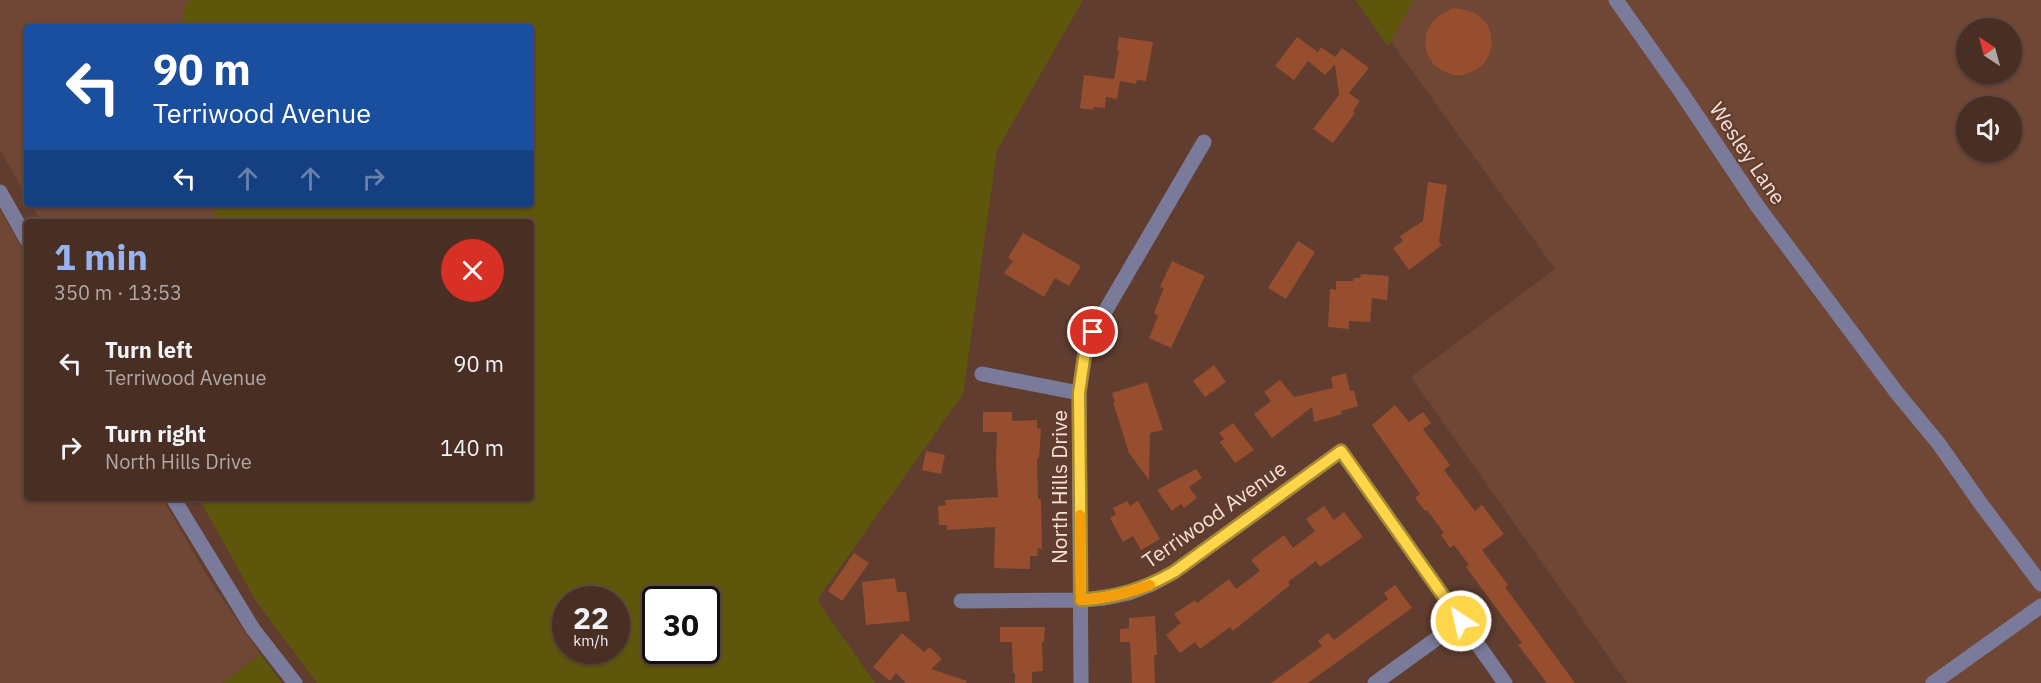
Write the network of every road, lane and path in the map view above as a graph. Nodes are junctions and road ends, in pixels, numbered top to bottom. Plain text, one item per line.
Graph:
1 (1616, 0) edge
2 (1204, 142) dead end
3 (0, 192) edge
4 (24, 235) edge
5 (981, 374) dead end
6 (1079, 393) junction
7 (174, 501) edge
8 (2041, 584) edge
9 (1081, 600) junction
10 (961, 601) dead end
11 (2041, 606) edge
12 (1461, 621) junction
13 (295, 683) edge
14 (1081, 683) edge
15 (1375, 683) edge
16 (1505, 683) edge
17 (1933, 683) edge

1 - 8 street, Wesley Lane
2 - 6 street, North Hills Drive
3 - 4 street
5 - 6 street
6 - 9 street, North Hills Drive
7 - 13 street
9 - 10 street, Terriwood Avenue
9 - 12 street, Terriwood Avenue
9 - 14 street, North Hills Drive
11 - 17 street
12 - 15 street
12 - 16 street

